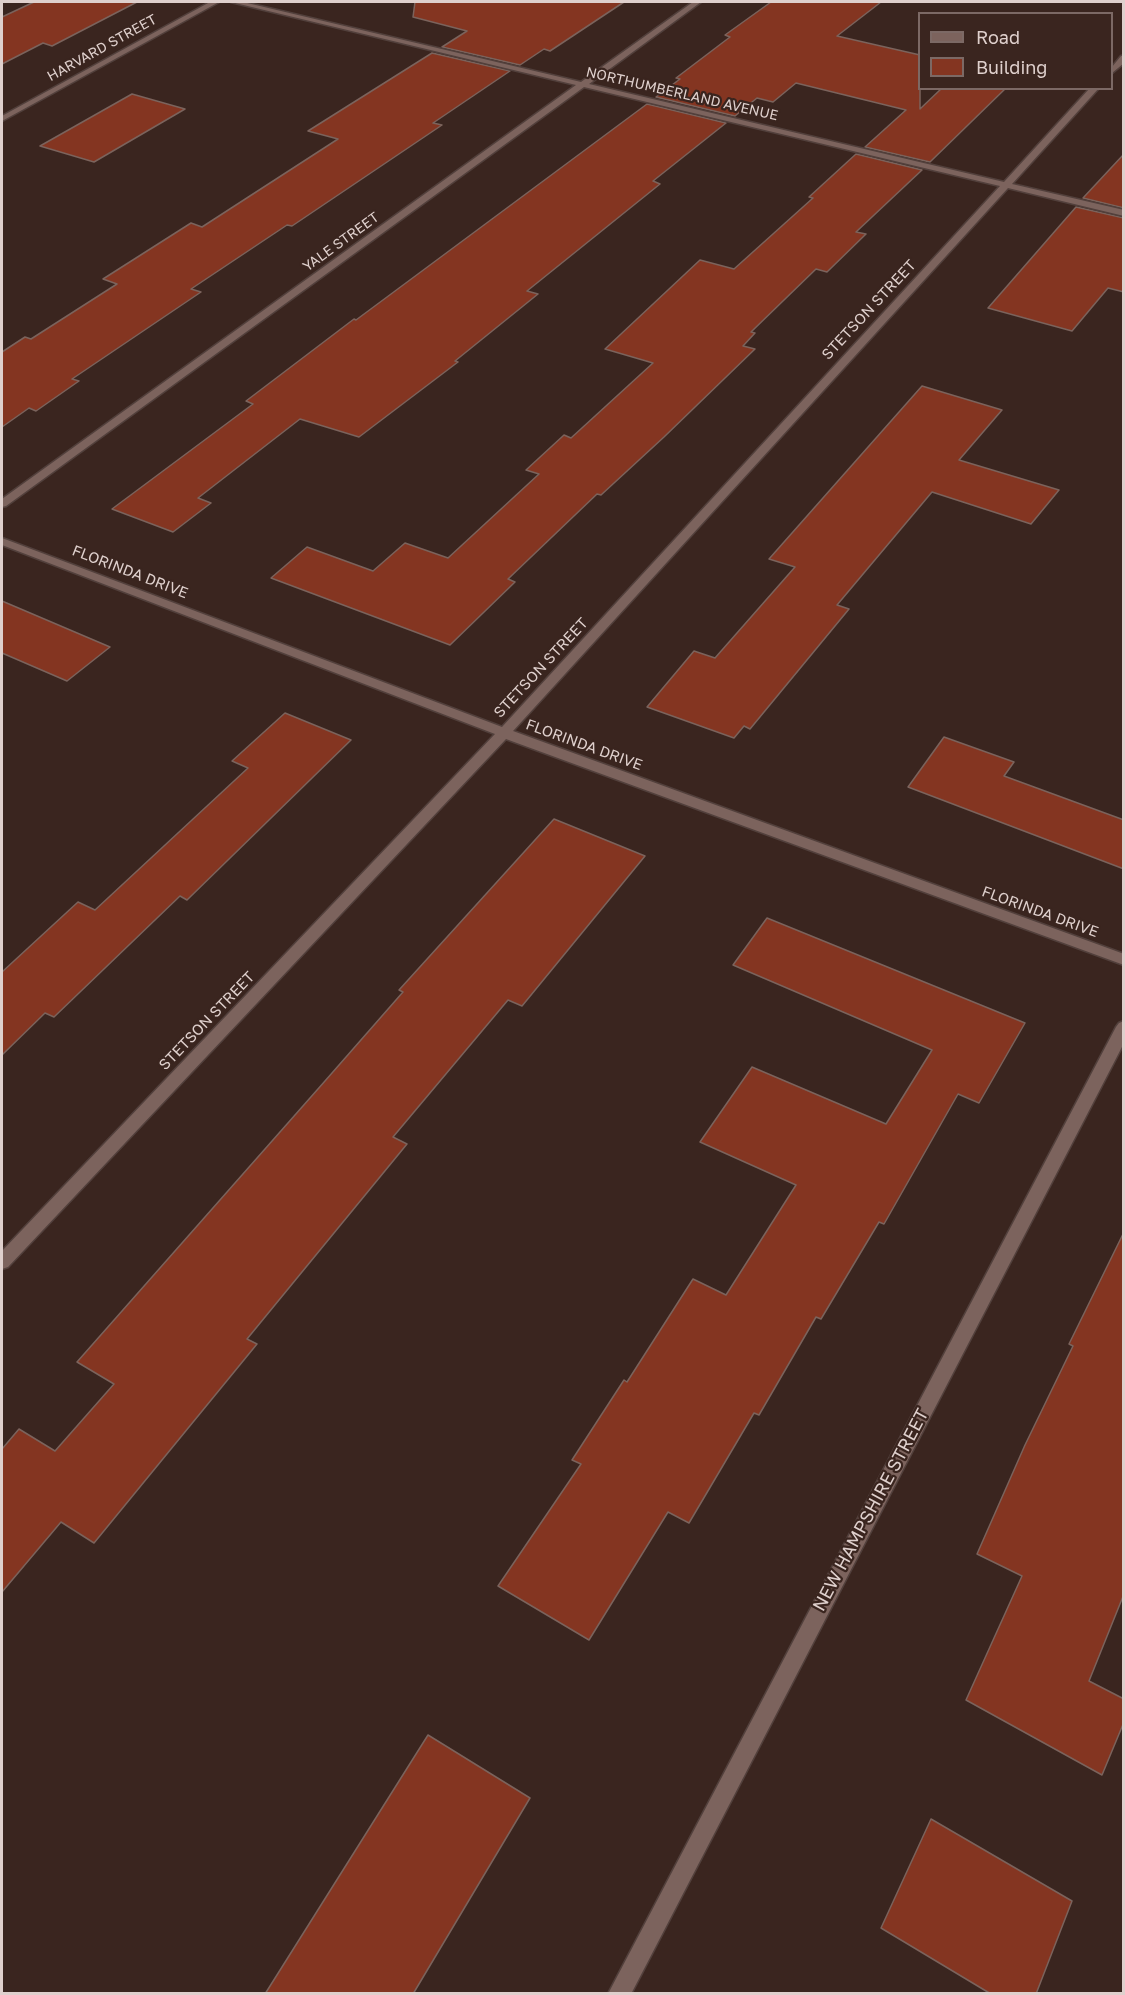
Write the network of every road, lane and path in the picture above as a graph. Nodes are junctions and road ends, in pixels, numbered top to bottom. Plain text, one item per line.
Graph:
1 (215, 2) edge
2 (235, 2) edge
3 (697, 2) edge
4 (1124, 58) edge
5 (1113, 70) edge
6 (583, 85) junction
7 (1093, 90) edge
8 (2, 119) edge
9 (1007, 185) junction
10 (1124, 213) edge
11 (2, 504) edge
12 (2, 541) edge
13 (504, 733) junction
14 (1124, 960) edge
15 (1124, 1027) edge
16 (2, 1262) edge
17 (619, 1994) edge

1 - 8 street, HARVARD STREET
2 - 6 street, NORTHUMBERLAND AVENUE
3 - 6 street, YALE STREET
4 - 5 street
6 - 9 street, NORTHUMBERLAND AVENUE
6 - 11 street, YALE STREET
7 - 9 street, STETSON STREET
9 - 10 street, NORTHUMBERLAND AVENUE
9 - 13 street, STETSON STREET
12 - 13 street, FLORINDA DRIVE
13 - 14 street, FLORINDA DRIVE
13 - 16 street, STETSON STREET
15 - 17 street, NEW HAMPSHIRE STREET

